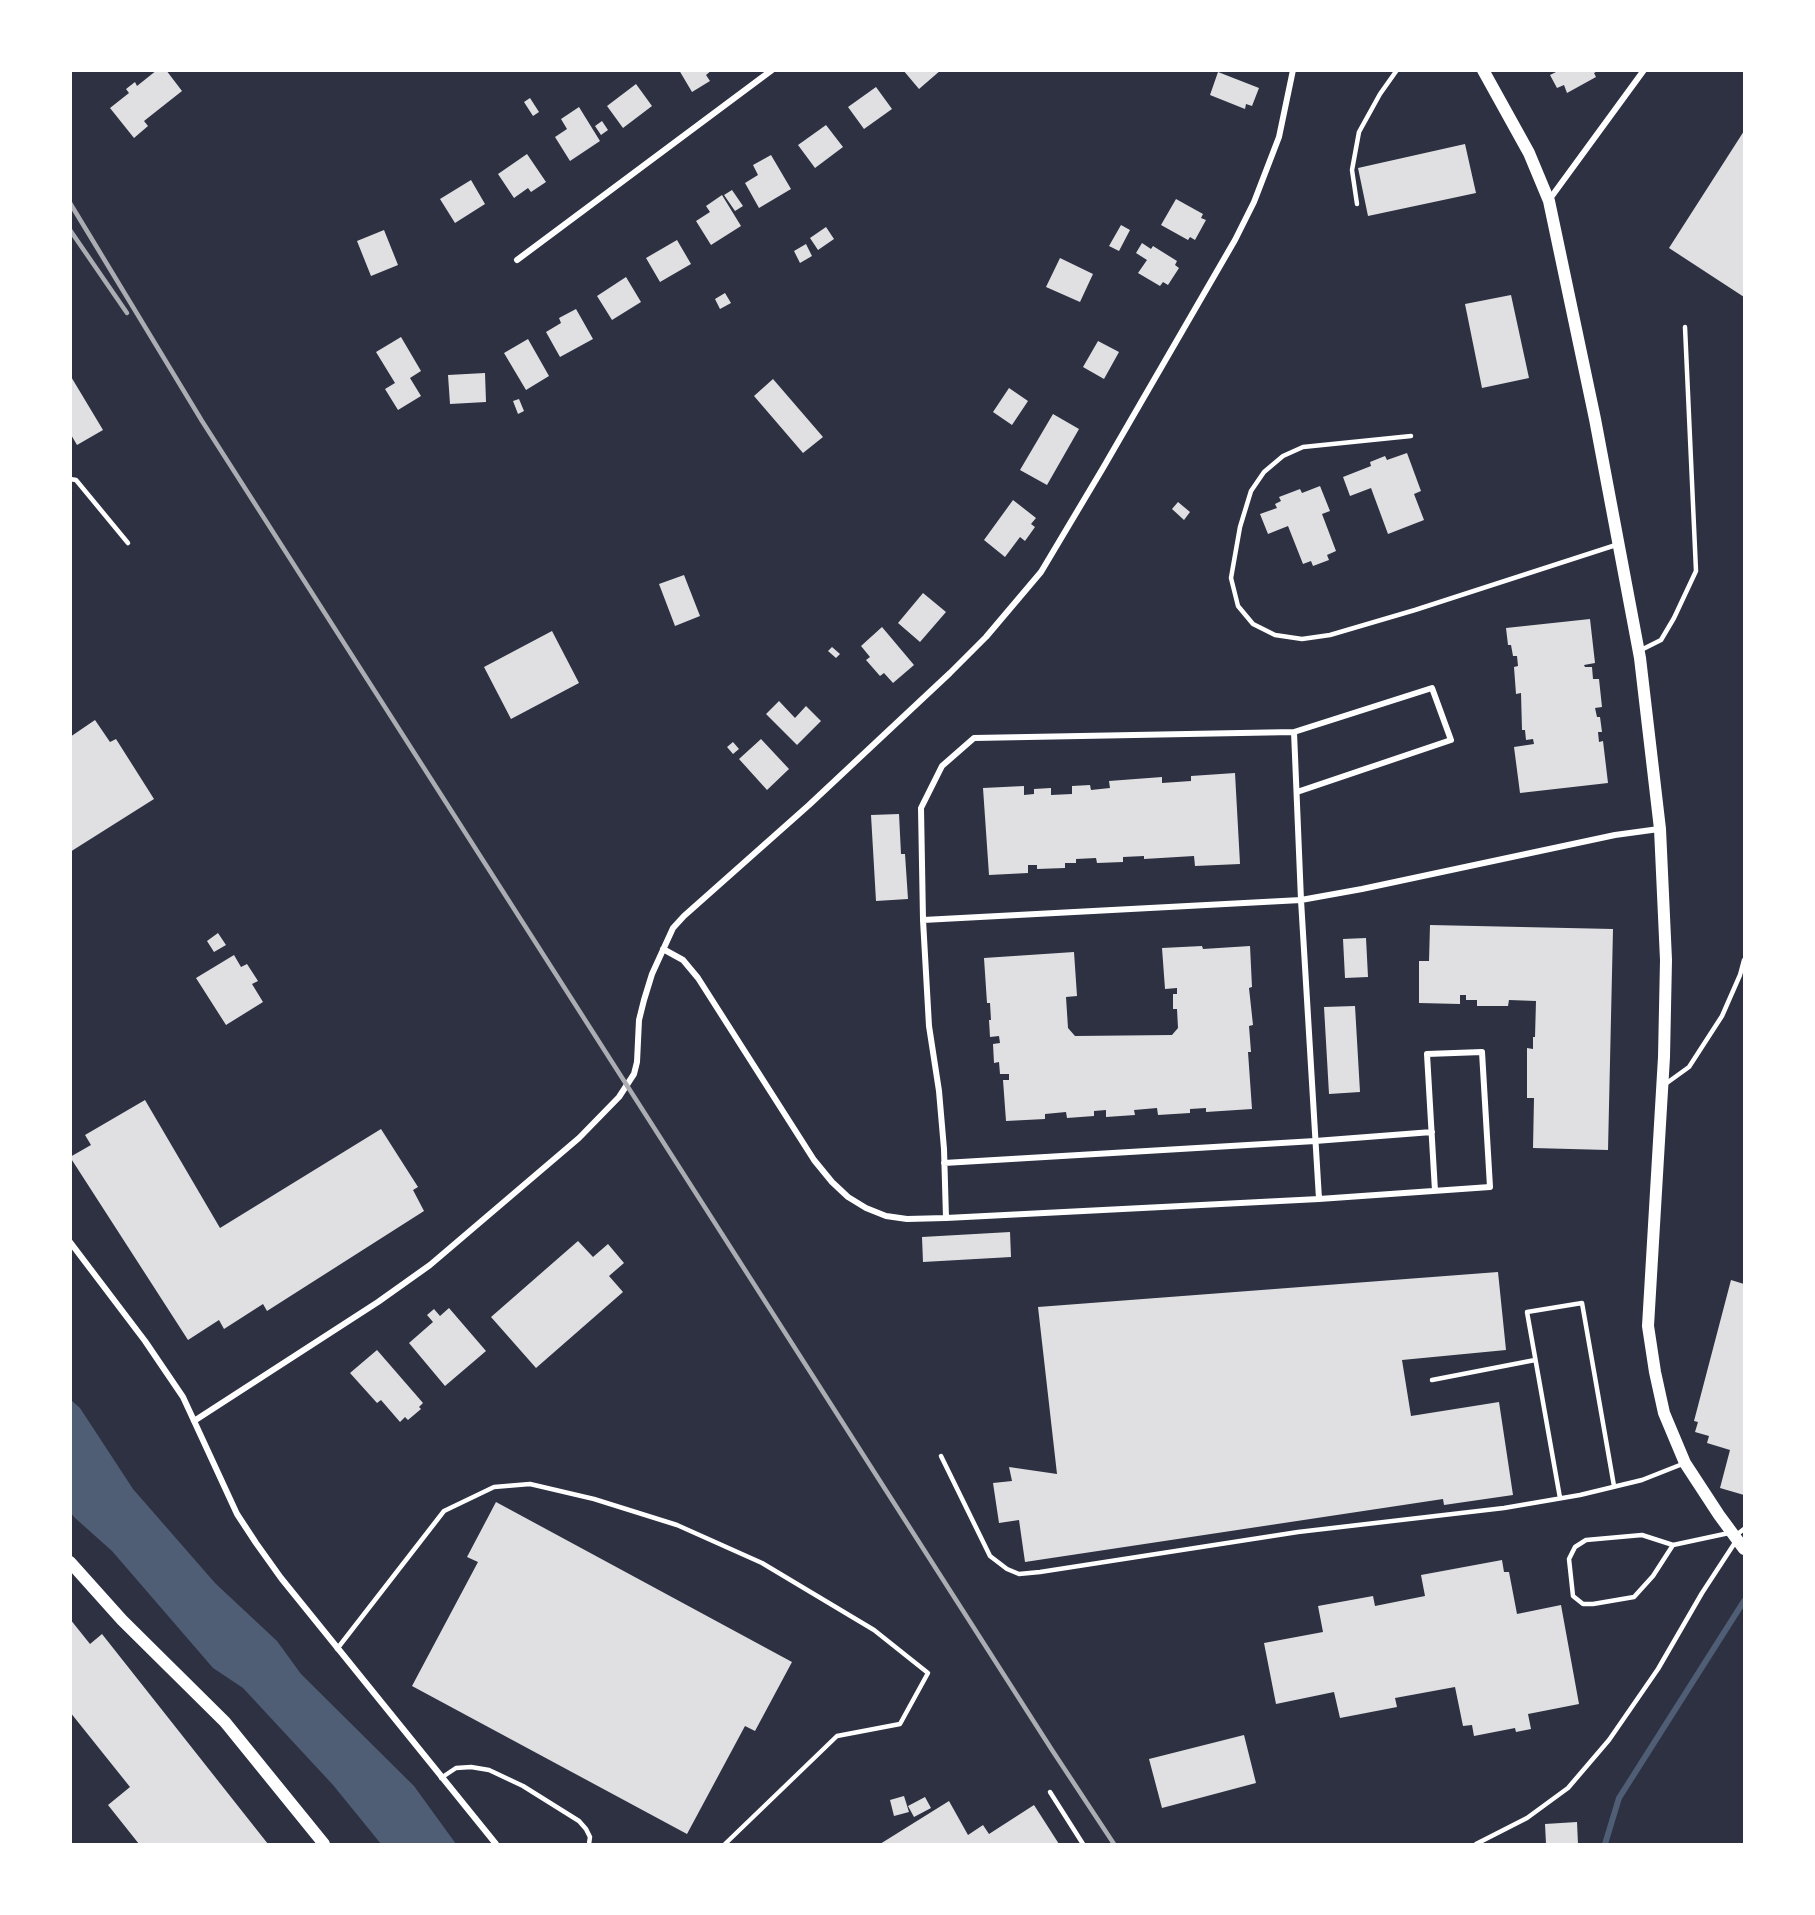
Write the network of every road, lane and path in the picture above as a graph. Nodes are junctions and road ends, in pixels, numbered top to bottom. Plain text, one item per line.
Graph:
1 (772, 70) edge
2 (1293, 70) edge
3 (1397, 70) edge
4 (1483, 70) edge
5 (1644, 70) edge
6 (1549, 201) junction
7 (1357, 204) dead end
8 (517, 260) dead end
9 (1685, 327) dead end
10 (1411, 436) dead end
11 (70, 479) edge
12 (128, 543) dead end
13 (1618, 544) junction
14 (1638, 651) junction
15 (1294, 732) junction
16 (1297, 792) junction
17 (1660, 829) junction
18 (1301, 900) junction
19 (923, 920) junction
20 (663, 950) junction
21 (1744, 961) edge
22 (1662, 1086) junction
23 (1432, 1132) junction
24 (1315, 1141) junction
25 (944, 1163) junction
26 (1435, 1191) junction
27 (1319, 1199) junction
28 (946, 1218) junction
29 (70, 1242) edge
30 (1535, 1360) junction
31 (1432, 1380) dead end
32 (194, 1421) junction
33 (941, 1456) dead end
34 (1685, 1463) junction
35 (1614, 1486) junction
36 (1560, 1498) junction
37 (1739, 1537) edge
38 (1673, 1545) junction
39 (70, 1562) edge
40 (338, 1649) junction
41 (441, 1778) junction
42 (1050, 1792) dead end
43 (324, 1845) edge
44 (496, 1845) edge
45 (589, 1845) edge
46 (725, 1845) edge
47 (1083, 1845) edge
48 (1476, 1845) edge

1 - 8 street
2 - 20 street
3 - 7 lane
4 - 6 main road
5 - 6 street
6 - 13 main road
9 - 14 lane
10 - 13 lane
11 - 12 lane
13 - 14 main road
14 - 17 main road
15 - 16 street
15 - 16 street
15 - 19 street
16 - 18 street
17 - 18 street
17 - 22 main road
18 - 19 street
18 - 24 street
19 - 25 street
20 - 28 street
20 - 32 street
21 - 22 lane
22 - 34 main road
23 - 24 street
23 - 26 street
23 - 26 street
24 - 25 street
24 - 27 street
25 - 28 street
26 - 27 street
27 - 28 street
29 - 32 street
30 - 31 lane
30 - 35 lane
30 - 36 lane
32 - 40 street
33 - 36 lane
34 - 35 lane
34 - 37 main road
35 - 36 lane
37 - 38 lane
37 - 48 lane
38 - 38 lane
39 - 43 main road
40 - 41 street
40 - 46 lane
41 - 44 street
41 - 45 lane
42 - 47 lane

